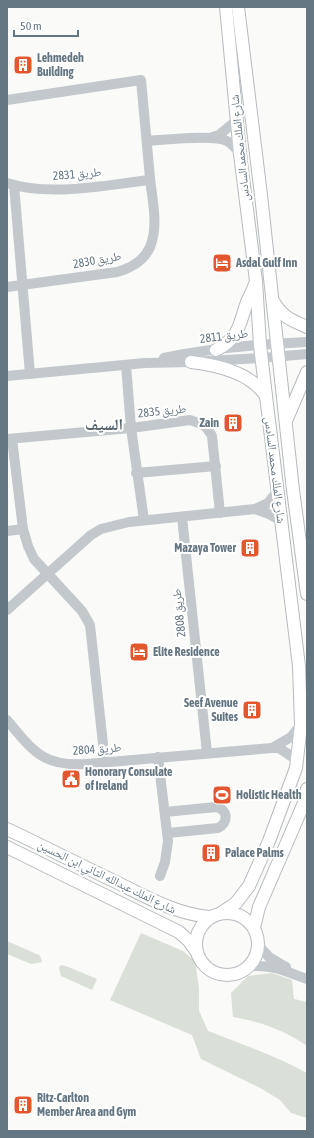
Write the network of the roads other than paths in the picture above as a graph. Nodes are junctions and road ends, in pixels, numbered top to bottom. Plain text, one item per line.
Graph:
1 (226, 7) edge
2 (238, 7) edge
3 (7, 100) edge
4 (237, 120) junction
5 (212, 137) junction
6 (147, 142) junction
7 (240, 154) junction
8 (150, 180) junction
9 (11, 184) edge
10 (256, 281) junction
11 (23, 285) junction
12 (7, 287) edge
13 (272, 301) junction
14 (307, 327) edge
15 (307, 342) edge
16 (277, 343) junction
17 (260, 345) junction
18 (216, 350) junction
19 (307, 354) edge
20 (279, 356) junction
21 (262, 358) junction
22 (191, 362) junction
23 (145, 363) junction
24 (126, 365) junction
25 (307, 372) edge
26 (30, 374) junction
27 (7, 376) edge
28 (266, 396) junction
29 (286, 422) junction
30 (131, 428) junction
31 (10, 439) edge
32 (216, 466) junction
33 (136, 473) junction
34 (277, 492) junction
35 (255, 509) junction
36 (220, 513) junction
37 (182, 517) junction
38 (144, 520) junction
39 (281, 521) junction
40 (23, 530) junction
41 (7, 531) edge
42 (48, 575) junction
43 (307, 594) edge
44 (7, 610) edge
45 (7, 720) edge
46 (301, 725) junction
47 (272, 748) junction
48 (208, 754) junction
49 (158, 757) junction
50 (297, 760) junction
51 (104, 762) junction
52 (307, 789) edge
53 (165, 812) junction
54 (7, 829) edge
55 (168, 833) junction
56 (7, 847) edge
57 (160, 876) dead end
58 (215, 915) junction
59 (254, 928) junction
60 (258, 945) junction
61 (196, 951) junction
62 (247, 967) junction
63 (307, 979) edge

1 - 4 main road, شارع الملك محمد السادس
2 - 13 main road, شارع الملك محمد السادس
3 - 6 street, طريق 2830
4 - 5 street
4 - 7 main road, شارع الملك محمد السادس
5 - 6 street
5 - 7 street
6 - 8 street, طريق 2830
7 - 10 main road, شارع الملك محمد السادس
8 - 9 street, طريق 2831
8 - 11 street, طريق 2830
9 - 11 street
10 - 17 main road, شارع الملك محمد السادس
10 - 18 main road
11 - 12 street, طريق 2830
11 - 26 street
13 - 14 main road
13 - 16 main road, شارع الملك محمد السادس
15 - 16 street, طريق 2811
16 - 17 street, طريق 2811
16 - 20 main road, شارع الملك محمد السادس
17 - 18 street, طريق 2811
17 - 21 main road, شارع الملك محمد السادس
18 - 23 street, طريق 2811
19 - 20 street, طريق 2811
20 - 21 street, طريق 2811
20 - 29 main road, شارع الملك محمد السادس
21 - 22 street, طريق 2811
21 - 28 main road, شارع الملك محمد السادس
22 - 23 street, طريق 2811
22 - 28 main road
23 - 24 street, طريق 2811
24 - 26 street, طريق 2811
24 - 30 street
25 - 29 main road
26 - 27 street, طريق 2811
28 - 34 main road, شارع الملك محمد السادس
29 - 43 main road, شارع الملك محمد السادس
30 - 31 street, طريق 2835
30 - 32 street, طريق 2835
30 - 33 street
31 - 40 street
32 - 33 street
32 - 36 street, طريق 2835
33 - 38 street
34 - 35 street
34 - 39 main road, شارع الملك محمد السادس
35 - 36 street
35 - 39 street
36 - 37 street
37 - 38 street
37 - 48 street, طريق 2808
38 - 42 street
39 - 46 main road, شارع الملك محمد السادس
40 - 41 street
40 - 42 street
42 - 44 street
42 - 51 street
45 - 51 street, طريق 2804
46 - 47 street
46 - 50 main road, شارع الملك محمد السادس
47 - 48 street, طريق 2804
47 - 50 street
48 - 49 street, طريق 2804
49 - 51 street, طريق 2804
49 - 53 street
50 - 58 main road, شارع الملك محمد السادس
52 - 59 main road
53 - 55 street
53 - 55 street
54 - 58 main road, شارع الملك عبدالله الثاني ابن الحسين
55 - 57 street
56 - 61 main road, شارع الملك عبدالله الثاني ابن الحسين
58 - 59 main road
58 - 61 main road
59 - 60 main road
60 - 62 main road
60 - 63 street
61 - 62 main road
62 - 63 street

